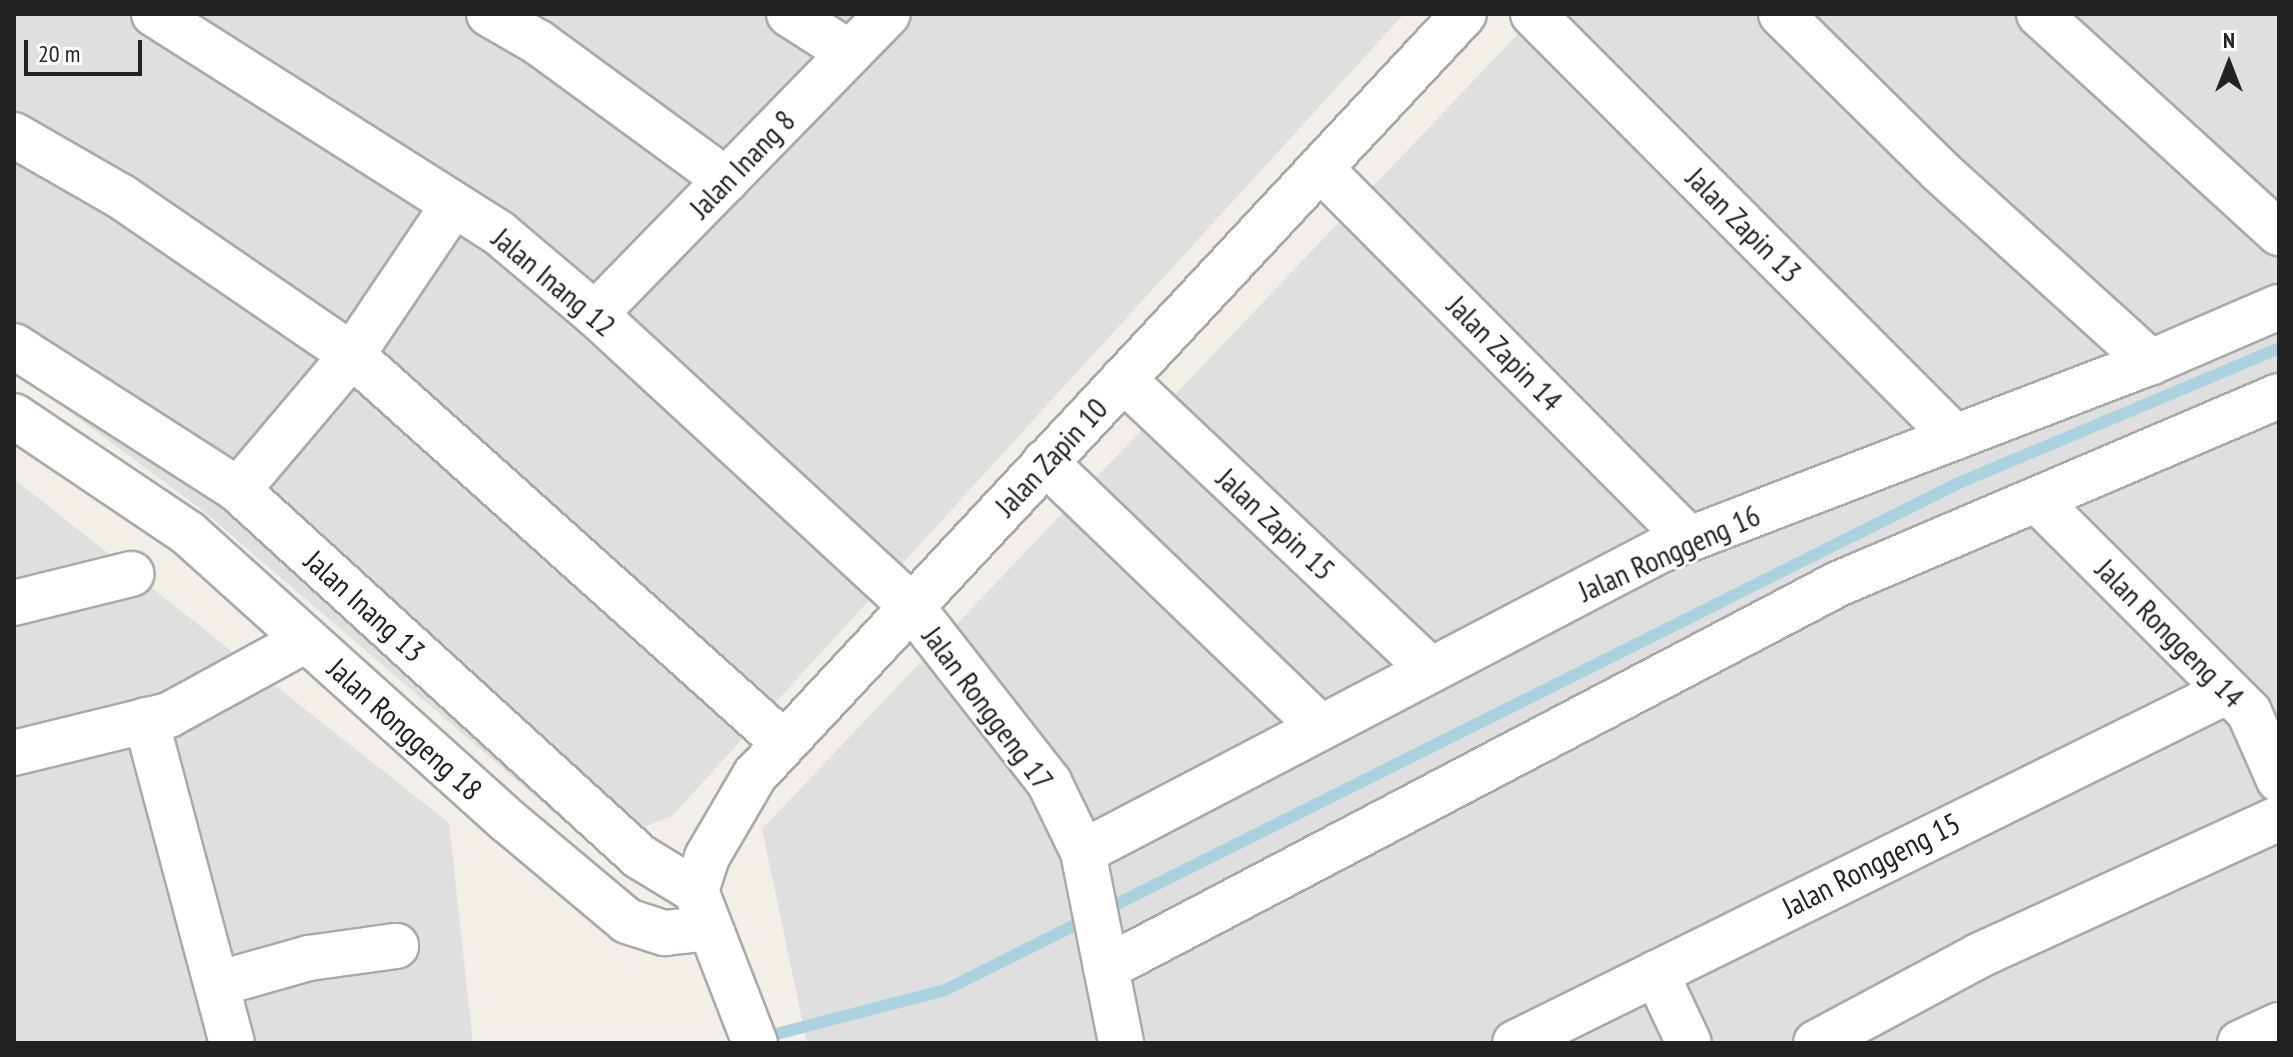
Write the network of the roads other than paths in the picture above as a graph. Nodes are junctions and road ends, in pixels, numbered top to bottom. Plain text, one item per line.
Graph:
1 (154, 14) edge
2 (489, 14) edge
3 (789, 14) edge
4 (888, 14) edge
5 (1464, 14) edge
6 (1533, 14) edge
7 (1781, 14) edge
8 (2044, 16) edge
9 (850, 53) junction
10 (14, 135) edge
11 (1320, 168) junction
12 (726, 180) junction
13 (453, 205) junction
14 (2279, 233) edge
15 (2279, 307) edge
16 (595, 314) junction
17 (14, 346) edge
18 (352, 355) junction
19 (2151, 362) junction
20 (1123, 379) junction
21 (2279, 396) edge
22 (14, 416) edge
23 (1955, 437) junction
24 (1045, 462) junction
25 (238, 490) junction
26 (2039, 502) junction
27 (1689, 539) junction
28 (131, 574) dead end
29 (14, 603) edge
30 (911, 606) junction
31 (306, 640) junction
32 (1430, 669) junction
33 (2228, 691) junction
34 (146, 720) junction
35 (1319, 726) junction
36 (784, 743) junction
37 (14, 753) edge
38 (2279, 780) edge
39 (2279, 818) edge
40 (1086, 871) junction
41 (702, 910) junction
42 (396, 946) dead end
43 (1103, 955) junction
44 (1656, 973) junction
45 (217, 984) junction
46 (2279, 1025) edge
47 (751, 1029) edge
48 (232, 1043) edge
49 (1121, 1043) edge
50 (1515, 1043) edge
51 (1689, 1043) edge
52 (1816, 1043) edge
53 (2240, 1043) edge

1 - 13 street, Jalan Inang 12
2 - 12 street
3 - 9 street
4 - 9 street, Jalan Inang 8
5 - 11 street, Jalan Zapin 10
6 - 23 street, Jalan Zapin 13
7 - 19 street
8 - 14 street
9 - 12 street, Jalan Inang 8
10 - 18 street
11 - 20 street, Jalan Zapin 10
11 - 27 street, Jalan Zapin 14
12 - 16 street, Jalan Inang 8
13 - 16 street, Jalan Inang 12
13 - 18 street
15 - 19 street, Jalan Ronggeng 16
16 - 30 street, Jalan Inang 12
17 - 25 street, Jalan Inang 13
18 - 25 street
18 - 36 street
19 - 23 street, Jalan Ronggeng 16
20 - 24 street, Jalan Zapin 10
20 - 32 street, Jalan Zapin 15
21 - 26 street
22 - 31 street, Jalan Ronggeng 18
23 - 27 street, Jalan Ronggeng 16
24 - 30 street, Jalan Zapin 10
24 - 35 street
25 - 41 street, Jalan Inang 13
26 - 33 street, Jalan Ronggeng 14
26 - 43 street
27 - 32 street, Jalan Ronggeng 16
28 - 29 street
30 - 36 street, Jalan Zapin 10
30 - 40 street, Jalan Ronggeng 17
31 - 34 street
31 - 41 street, Jalan Ronggeng 18
32 - 35 street, Jalan Ronggeng 16
33 - 38 street, Jalan Ronggeng 14
33 - 44 street, Jalan Ronggeng 15
34 - 37 street
34 - 45 street
35 - 40 street, Jalan Ronggeng 16
36 - 41 street, Jalan Zapin 10
39 - 52 street
40 - 43 street, Jalan Ronggeng 17
41 - 47 street
42 - 45 street
43 - 49 street, Jalan Ronggeng 17
44 - 50 street, Jalan Ronggeng 15
44 - 51 street
45 - 48 street
46 - 53 street

